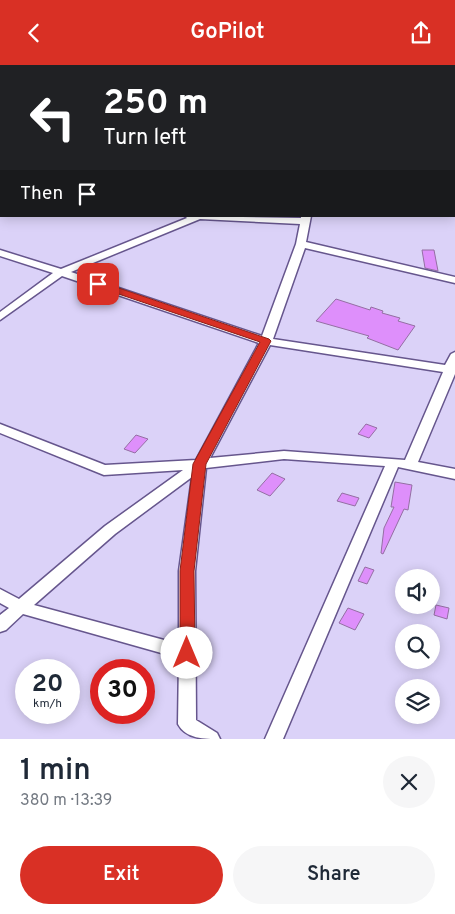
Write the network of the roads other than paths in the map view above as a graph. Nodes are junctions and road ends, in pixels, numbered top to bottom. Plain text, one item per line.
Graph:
1 (193, 217) edge
2 (306, 219) edge
3 (301, 244) junction
4 (0, 253) edge
5 (61, 272) junction
6 (455, 280) edge
7 (0, 317) edge
8 (266, 341) junction
9 (455, 356) edge
10 (452, 369) edge
11 (0, 428) edge
12 (394, 462) junction
13 (200, 464) junction
14 (410, 465) junction
15 (455, 475) edge
16 (0, 595) edge
17 (20, 607) junction
18 (0, 625) edge
19 (187, 653) junction
20 (211, 739) edge
21 (274, 739) edge

1 - 2 street
1 - 5 street
2 - 3 street
3 - 6 street
3 - 8 street
4 - 5 street
5 - 7 street
5 - 8 street
8 - 10 street
8 - 13 street
9 - 10 street
10 - 14 street
11 - 13 street
12 - 13 street
12 - 14 street
12 - 21 street
13 - 17 street
13 - 19 street
14 - 15 street
16 - 17 street
17 - 18 street
17 - 19 street
19 - 20 street

